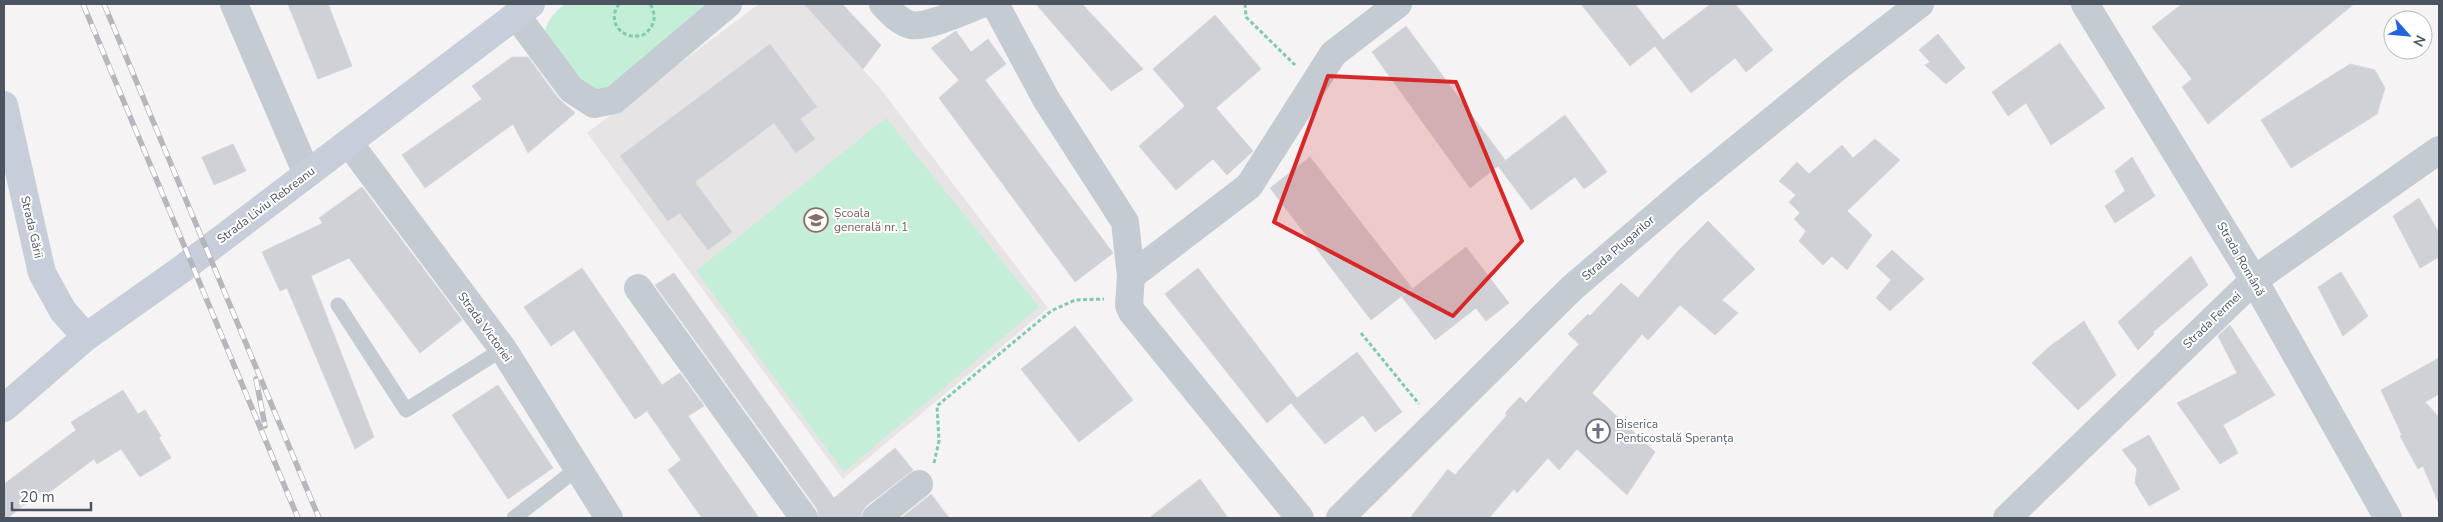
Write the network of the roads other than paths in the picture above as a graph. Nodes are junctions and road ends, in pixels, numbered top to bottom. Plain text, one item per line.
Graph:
1 (234, 4) edge
2 (728, 4) edge
3 (883, 4) edge
4 (982, 4) edge
5 (995, 4) edge
6 (1398, 4) edge
7 (1920, 4) edge
8 (2085, 4) edge
9 (523, 9) edge
10 (4, 105) edge
11 (349, 143) junction
12 (2439, 150) edge
13 (307, 174) junction
14 (2254, 280) junction
15 (1130, 287) junction
16 (638, 288) dead end
17 (338, 304) dead end
18 (86, 337) junction
19 (503, 349) junction
20 (4, 408) edge
21 (578, 468) junction
22 (919, 484) road end
23 (514, 518) edge
24 (609, 518) edge
25 (804, 518) edge
26 (876, 518) edge
27 (1300, 518) edge
28 (1340, 518) edge
29 (2007, 518) edge
30 (2388, 518) edge

1 - 13 street
2 - 9 street
3 - 4 street
5 - 15 street
6 - 15 street
7 - 28 street, Strada Plugarilor
8 - 14 street, Strada Română
9 - 11 main road, Strada Liviu Rebreanu
10 - 18 main road, Strada Gării
11 - 13 main road, Strada Liviu Rebreanu
11 - 19 street, Strada Victoriei
12 - 14 street, Strada Fermei
13 - 18 main road, Strada Liviu Rebreanu
14 - 29 street, Strada Fermei
14 - 30 street, Strada Română
15 - 27 street
16 - 25 street
17 - 19 lane
18 - 20 main road, Strada Liviu Rebreanu
19 - 21 street, Strada Victoriei
21 - 23 lane
21 - 24 street, Strada Victoriei
22 - 26 street

